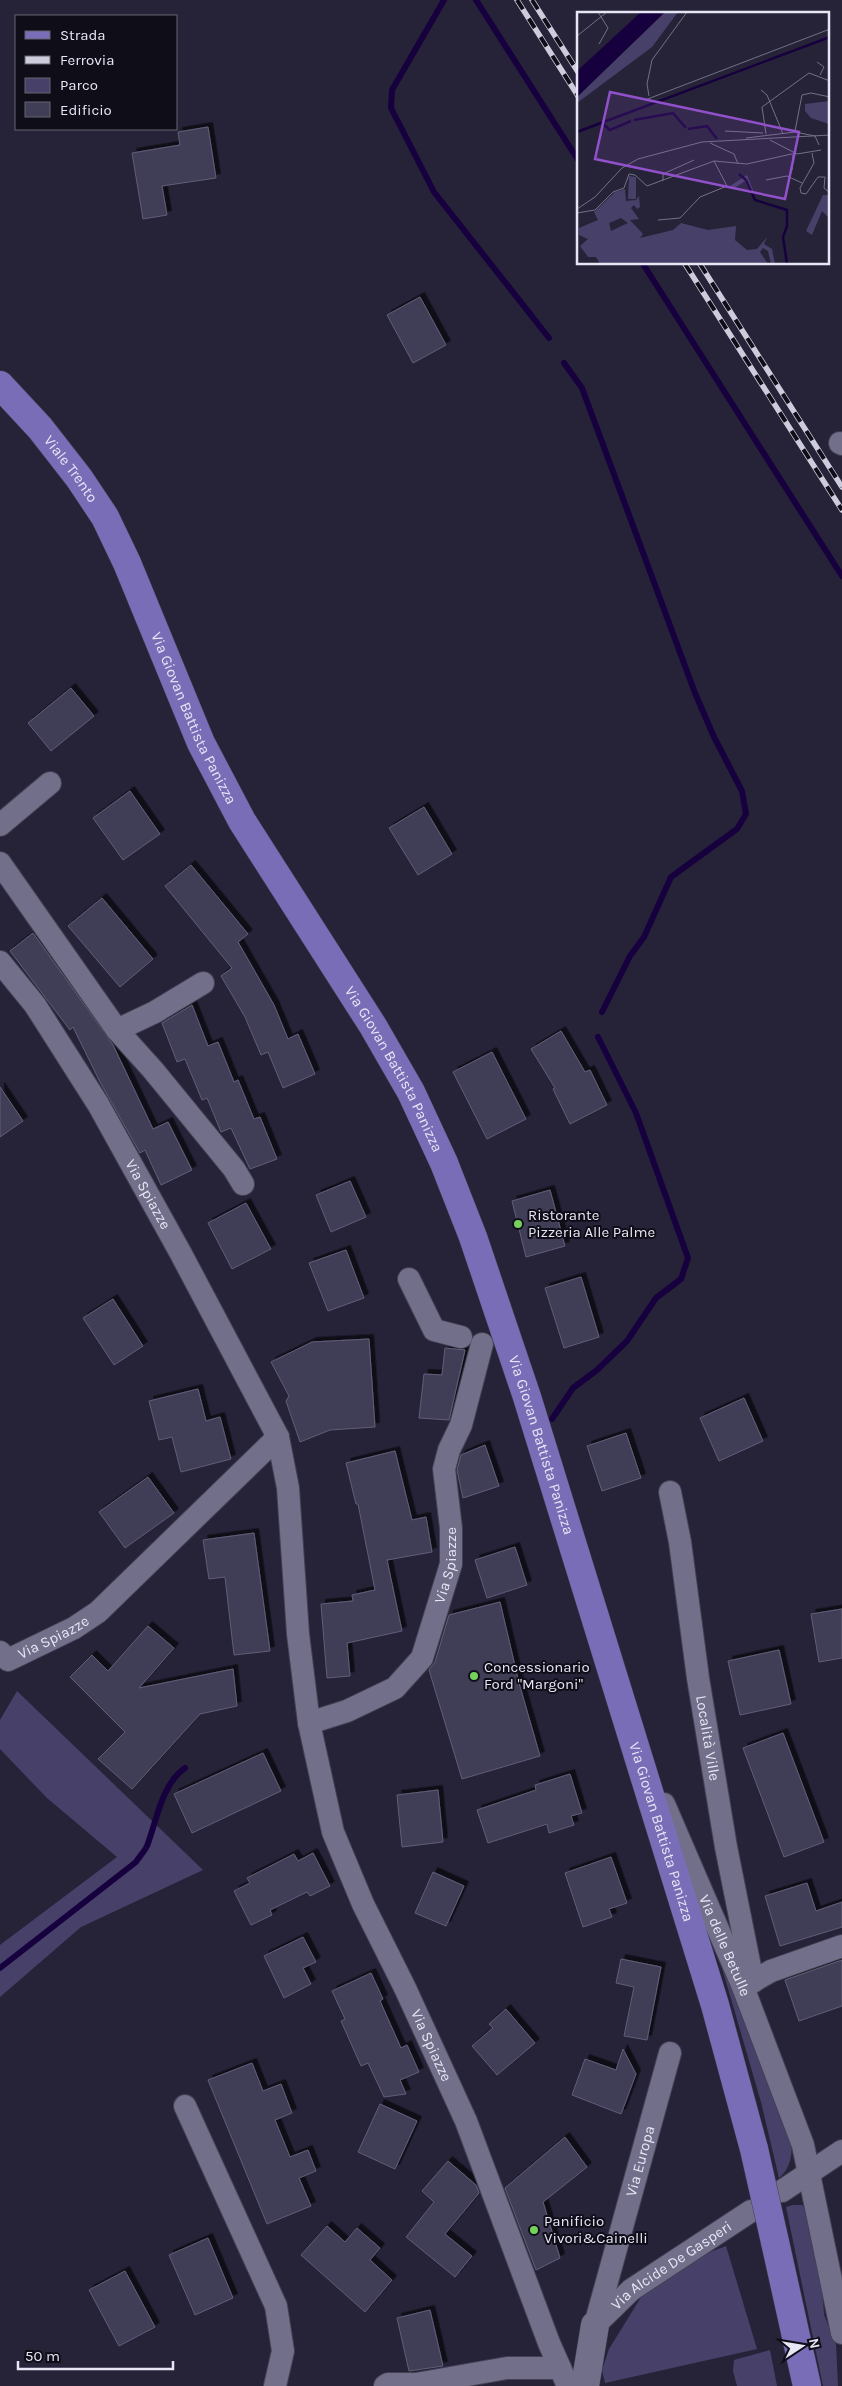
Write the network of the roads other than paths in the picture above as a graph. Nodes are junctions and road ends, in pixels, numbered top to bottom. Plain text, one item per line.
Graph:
1 (0, 385) edge
2 (127, 563) joint
3 (50, 782) dead end
4 (0, 825) edge
5 (0, 863) edge
6 (0, 962) edge
7 (203, 983) dead end
8 (117, 1030) junction
9 (243, 1184) dead end
10 (409, 1280) dead end
11 (461, 1337) dead end
12 (482, 1344) dead end
13 (278, 1437) junction
14 (670, 1492) dead end
15 (0, 1652) edge
16 (628, 1721) junction
17 (309, 1723) junction
18 (842, 1946) edge
19 (756, 1980) junction
20 (670, 2054) dead end
21 (185, 2106) dead end
22 (842, 2151) edge
23 (811, 2173) junction
24 (782, 2191) dead end
25 (751, 2211) dead end
26 (595, 2324) junction
27 (842, 2333) edge
28 (564, 2377) edge
29 (274, 2386) edge
30 (385, 2386) edge
31 (585, 2386) edge
32 (807, 2386) edge

1 - 2 main road, Viale Trento
2 - 16 main road, Via Giovan Battista Panizza
3 - 4 street
5 - 8 street
6 - 13 street, Via Spiazze
7 - 8 street
8 - 9 street
10 - 11 street
12 - 17 street, Via Spiazze
13 - 15 street, Via Spiazze
13 - 17 street, Via Spiazze
14 - 19 street, Località Ville
16 - 19 street, Via delle Betulle
16 - 32 main road, Via Giovan Battista Panizza, bridge
17 - 28 street, Via Spiazze
18 - 19 street
19 - 23 street, Via delle Betulle
20 - 26 street, Via Europa
21 - 29 street
22 - 23 street
23 - 24 street
23 - 27 street, Via delle Betulle
25 - 26 street, Via Alcide De Gasperi
26 - 31 street, Via Europa
28 - 30 street, Via Spiazze

